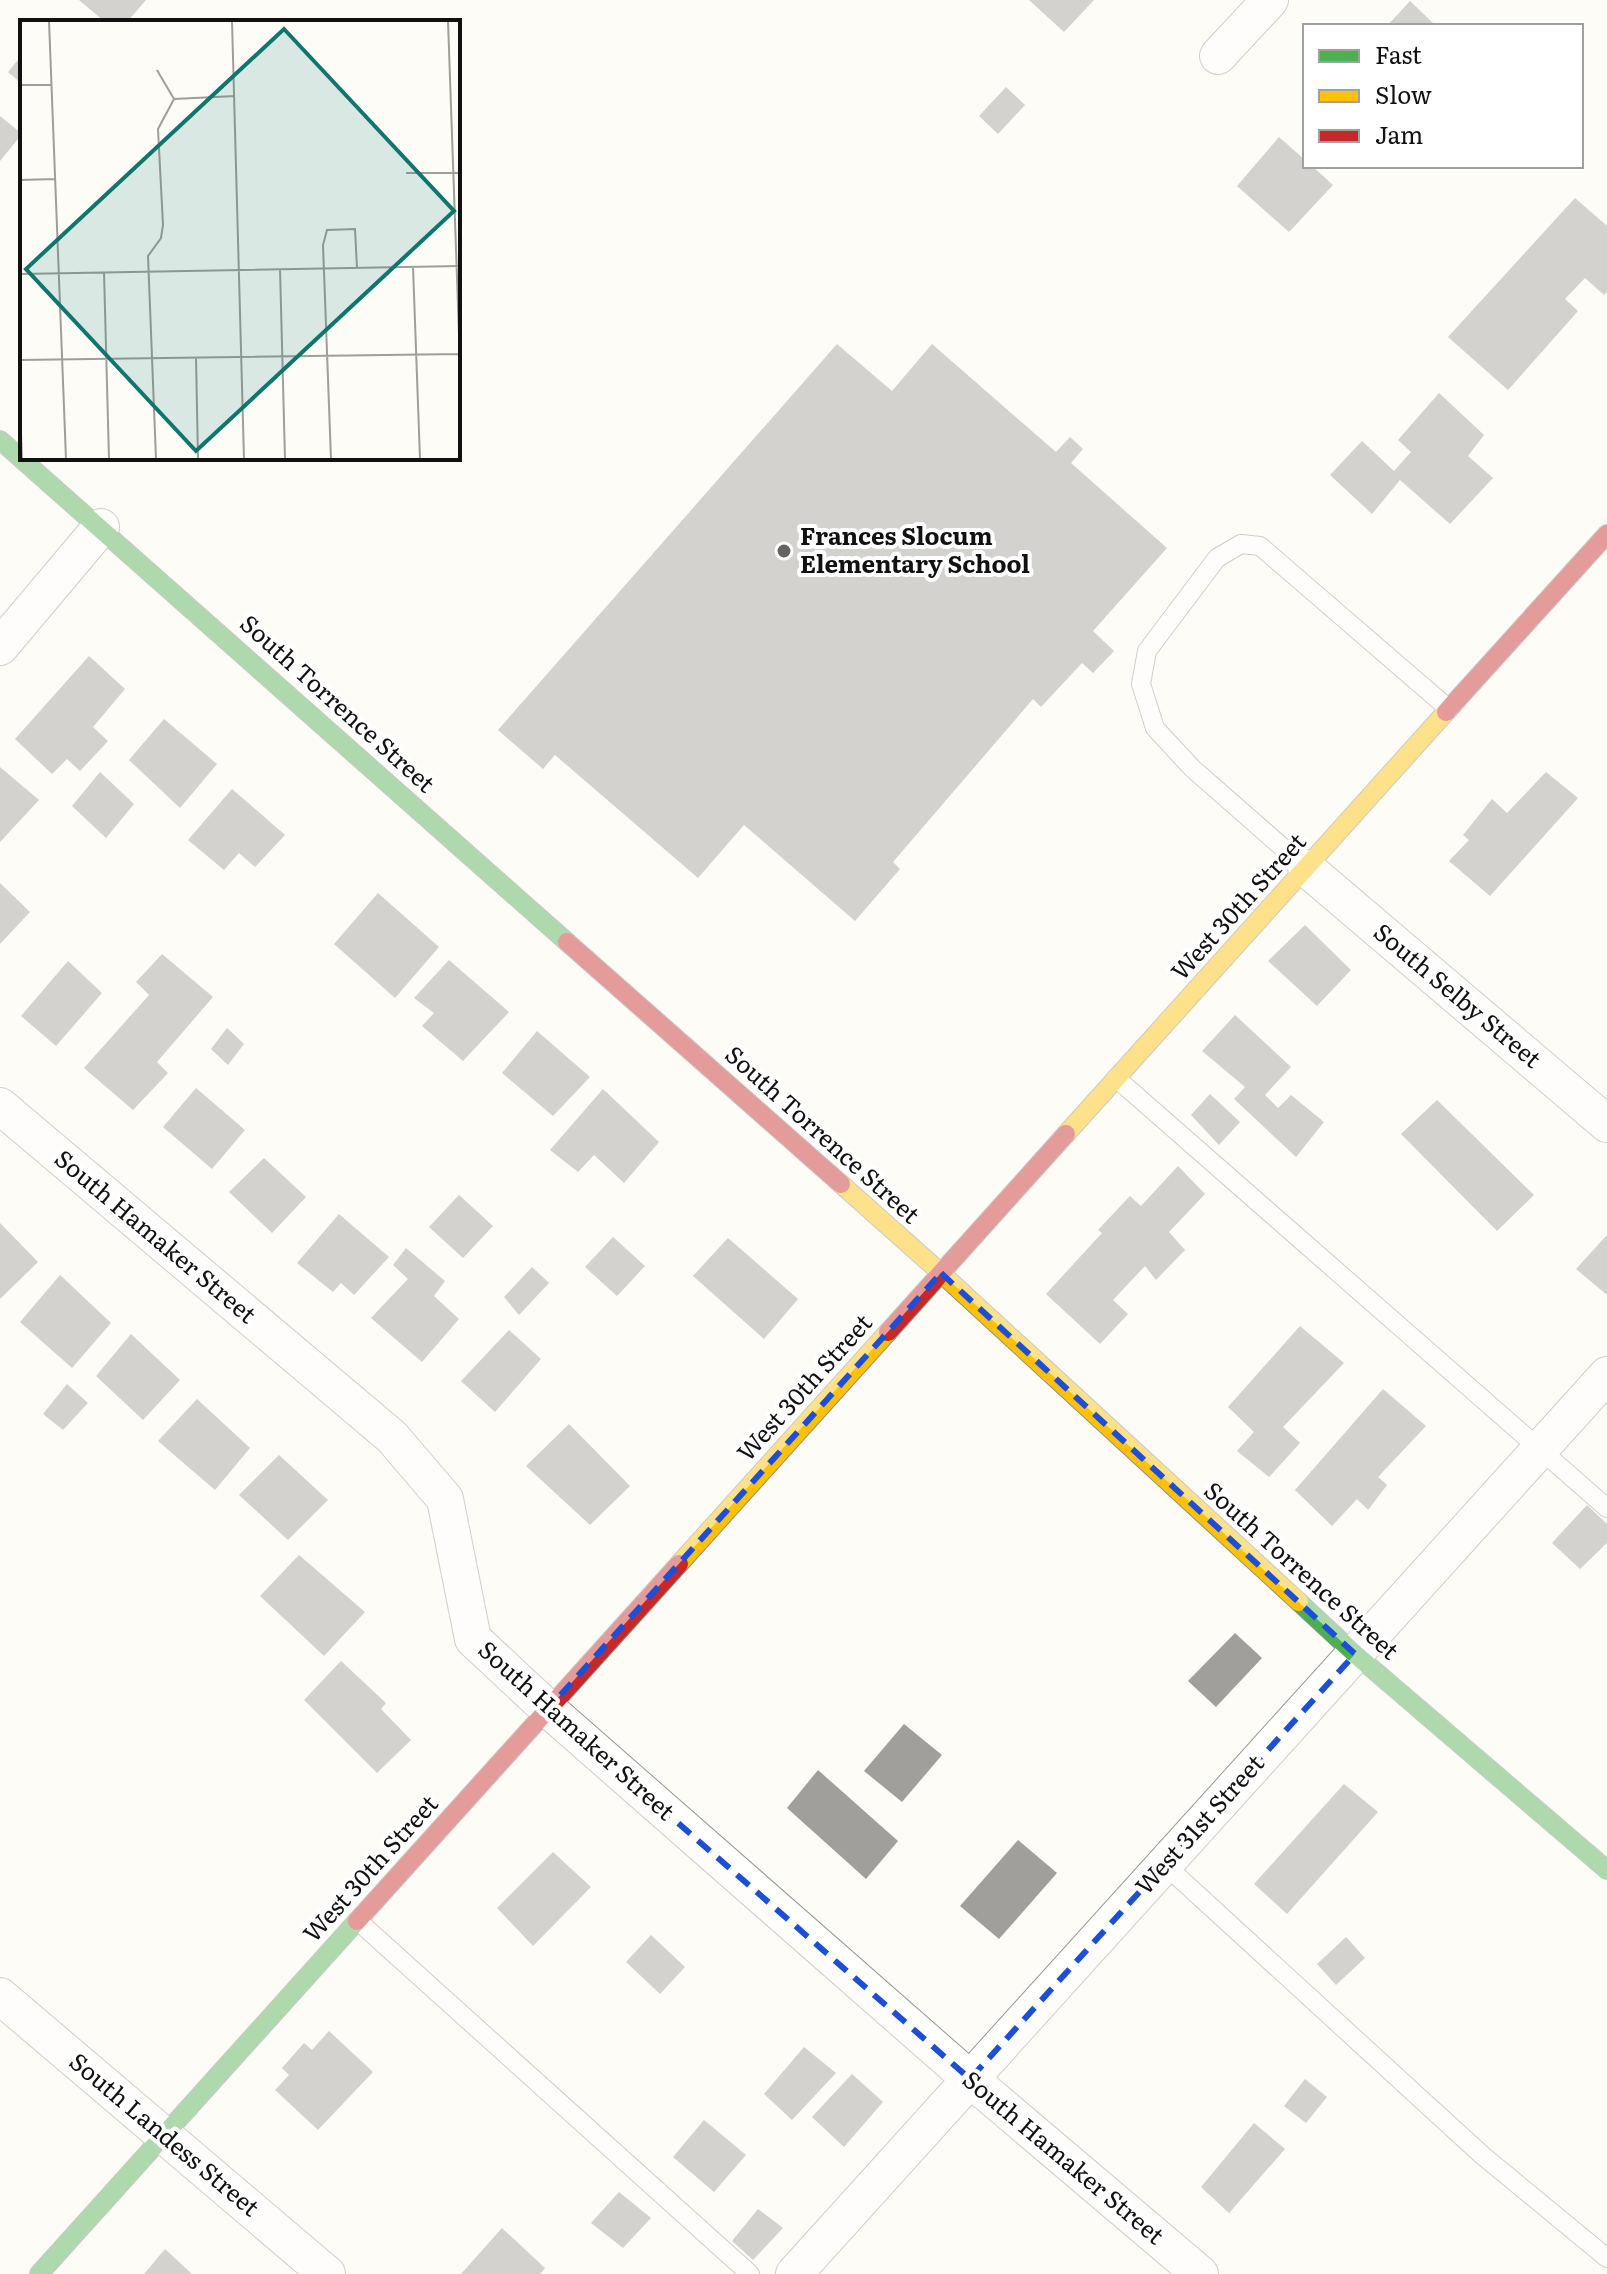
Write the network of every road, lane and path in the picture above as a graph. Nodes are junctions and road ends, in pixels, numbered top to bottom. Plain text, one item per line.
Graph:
1 (1270, 0) edge
2 (1218, 56) dead end
3 (0, 440) edge
4 (20, 457) edge
5 (23, 460) edge
6 (101, 527) junction
7 (1607, 534) edge
8 (0, 647) edge
9 (1449, 709) junction
10 (1306, 868) junction
11 (1116, 1078) junction
12 (0, 1106) edge
13 (1607, 1124) edge
14 (941, 1273) junction
15 (1607, 1375) edge
16 (1540, 1449) junction
17 (1607, 1508) edge
18 (1355, 1654) junction
19 (548, 1709) junction
20 (1164, 1864) junction
21 (1607, 1870) edge
22 (358, 1921) junction
23 (0, 1996) edge
24 (970, 2079) junction
25 (164, 2135) junction
26 (1607, 2258) edge
27 (39, 2274) edge
28 (327, 2274) edge
29 (750, 2274) edge
30 (794, 2274) edge
31 (1200, 2274) edge

1 - 2 street
3 - 4 street, South Torrence Street
5 - 6 street, South Torrence Street
6 - 8 street
6 - 14 street, South Torrence Street
7 - 9 street, West 30th Street
9 - 10 street, West 30th Street
9 - 10 lane
10 - 11 street, West 30th Street
10 - 13 street, South Selby Street
11 - 14 street, West 30th Street
11 - 16 lane
12 - 19 street, South Hamaker Street
14 - 18 street, South Torrence Street
14 - 19 street, West 30th Street
15 - 16 street, West 31st Street
16 - 17 lane
16 - 18 street, West 31st Street
18 - 20 street, West 31st Street
18 - 21 street, South Torrence Street
19 - 22 street, West 30th Street
19 - 24 street, South Hamaker Street
20 - 24 street, West 31st Street
20 - 26 lane
22 - 25 street, West 30th Street
22 - 29 lane
23 - 25 street, South Landess Street
24 - 30 street, West 31st Street
24 - 31 street, South Hamaker Street
25 - 27 street, West 30th Street
25 - 28 street, South Landess Street

